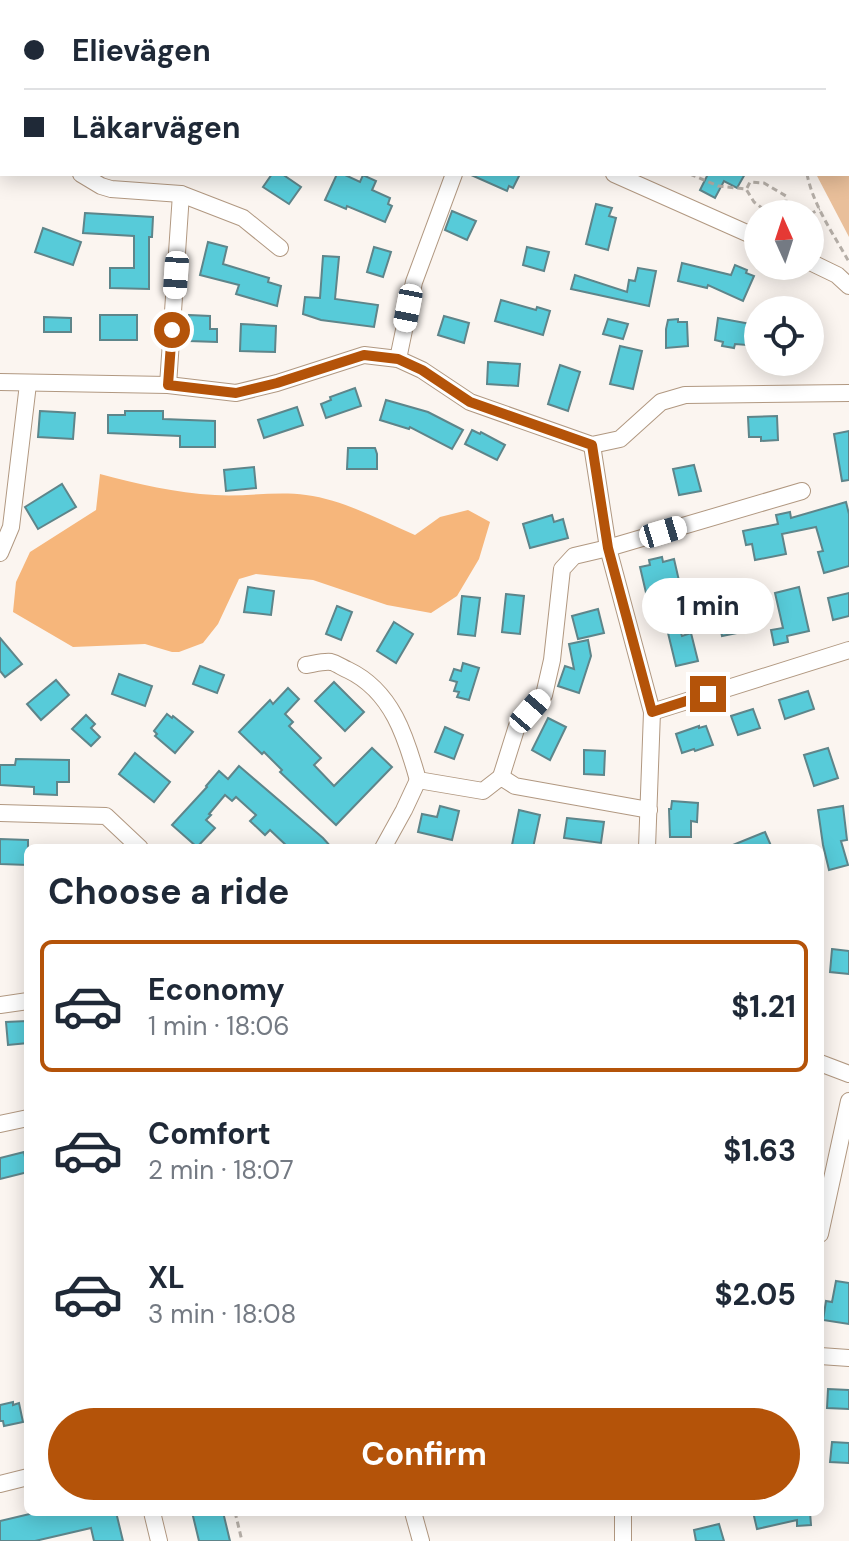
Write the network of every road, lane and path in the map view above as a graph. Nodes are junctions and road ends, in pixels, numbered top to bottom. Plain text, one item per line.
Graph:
1 (84, 176) edge
2 (453, 176) edge
3 (618, 176) edge
4 (695, 176) edge
5 (807, 176) edge
6 (746, 189) junction
7 (181, 194) junction
8 (753, 200) edge
9 (786, 200) edge
10 (816, 200) edge
11 (824, 216) edge
12 (744, 232) edge
13 (280, 248) dead end
14 (849, 262) edge
15 (824, 269) edge
16 (849, 286) edge
17 (398, 359) junction
18 (0, 382) edge
19 (28, 384) junction
20 (168, 385) junction
21 (849, 393) edge
22 (592, 445) junction
23 (802, 491) dead end
24 (608, 548) junction
25 (0, 553) edge
26 (849, 650) edge
27 (306, 665) dead end
28 (652, 712) junction
29 (501, 777) junction
30 (418, 780) junction
31 (649, 810) junction
32 (0, 813) edge
33 (136, 844) edge
34 (385, 844) edge
35 (647, 844) edge
36 (24, 1002) edge
37 (0, 1005) edge
38 (824, 1065) edge
39 (849, 1074) edge
40 (849, 1101) edge
41 (24, 1119) edge
42 (0, 1124) edge
43 (824, 1216) edge
44 (824, 1356) edge
45 (849, 1358) edge
46 (24, 1478) edge
47 (0, 1484) edge
48 (153, 1516) edge
49 (236, 1516) edge
50 (414, 1516) edge
51 (623, 1516) edge
52 (159, 1541) edge
53 (242, 1541) edge
54 (421, 1541) edge
55 (623, 1541) edge

1 - 7 street
2 - 17 street
3 - 12 street
4 - 6 path
5 - 10 path
6 - 8 path
6 - 9 path
7 - 13 street
7 - 20 street
11 - 14 path
15 - 16 street
17 - 20 street
17 - 22 street
18 - 19 street
19 - 20 street
19 - 25 street
21 - 22 street
22 - 24 street
23 - 24 street
24 - 28 street
24 - 29 street
26 - 28 street
27 - 30 street
28 - 31 street
29 - 30 street
29 - 31 street
30 - 34 street
31 - 35 street
32 - 33 street
36 - 37 street
38 - 39 street
40 - 43 street
41 - 42 street
44 - 45 street
46 - 47 street
48 - 52 street
49 - 53 path
50 - 54 street
51 - 55 street

